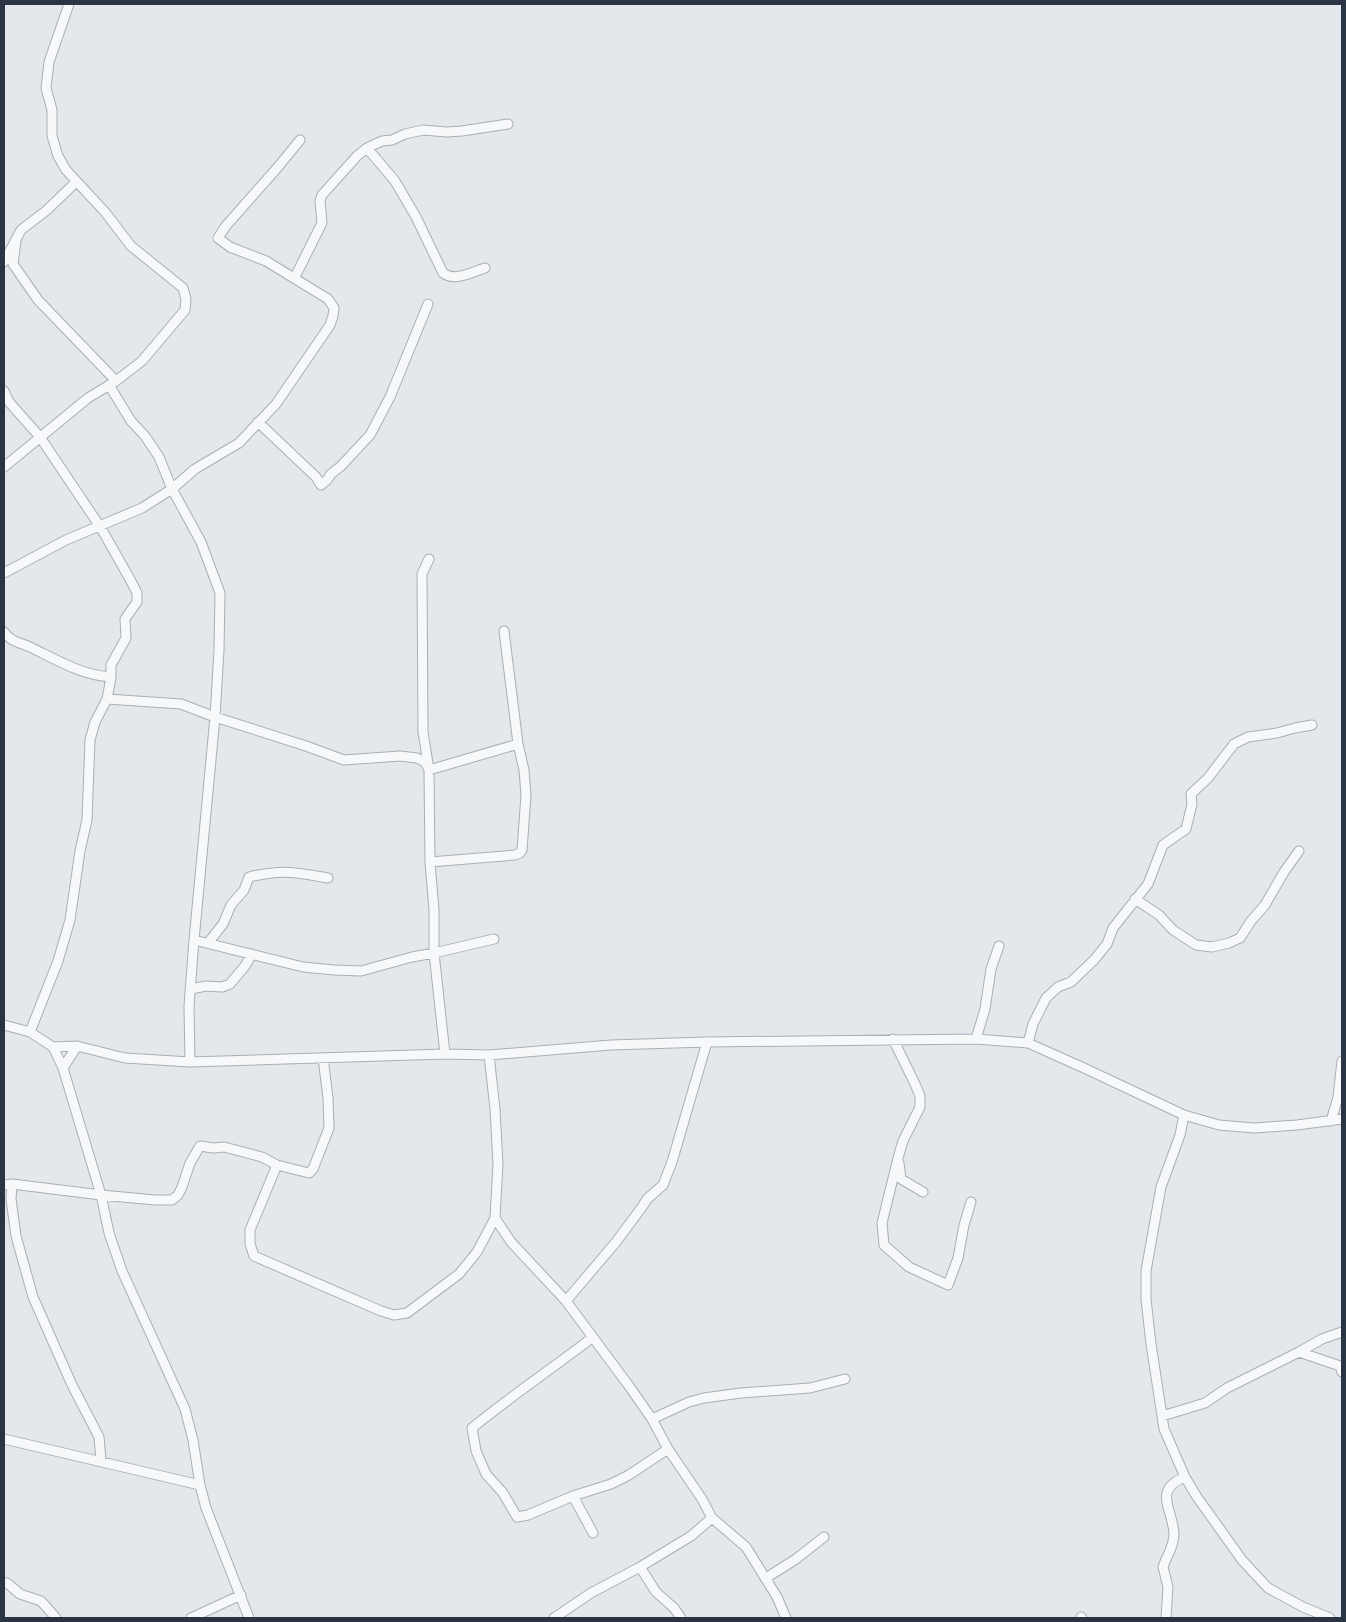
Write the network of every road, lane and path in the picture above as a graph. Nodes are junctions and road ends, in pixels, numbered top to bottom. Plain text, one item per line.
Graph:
1 (69, 4) edge
2 (508, 124) dead end
3 (300, 140) dead end
4 (367, 148) junction
5 (76, 182) junction
6 (16, 241) junction
7 (4, 262) edge
8 (485, 268) dead end
9 (294, 278) junction
10 (428, 304) dead end
11 (113, 383) junction
12 (4, 391) edge
13 (6, 402) edge
14 (258, 422) junction
15 (40, 437) junction
16 (4, 466) edge
17 (172, 489) junction
18 (98, 525) junction
19 (429, 559) dead end
20 (4, 573) edge
21 (504, 631) dead end
22 (4, 632) edge
23 (111, 677) junction
24 (107, 699) junction
25 (215, 717) junction
26 (1312, 725) dead end
27 (518, 744) junction
28 (428, 770) junction
29 (1299, 851) dead end
30 (430, 862) junction
31 (328, 878) dead end
32 (1136, 899) junction
33 (494, 939) dead end
34 (194, 940) junction
35 (208, 943) junction
36 (999, 946) dead end
37 (434, 953) junction
38 (252, 954) junction
39 (266, 957) junction
40 (245, 966) junction
41 (191, 989) junction
42 (4, 1025) edge
43 (30, 1032) junction
44 (976, 1039) junction
45 (893, 1040) junction
46 (707, 1042) junction
47 (1028, 1043) junction
48 (76, 1046) junction
49 (54, 1048) junction
50 (445, 1054) junction
51 (489, 1055) junction
52 (323, 1058) junction
53 (1342, 1061) edge
54 (190, 1062) junction
55 (63, 1068) junction
56 (1184, 1115) junction
57 (1342, 1120) edge
58 (1331, 1121) junction
59 (898, 1158) junction
60 (277, 1165) junction
61 (8, 1184) edge
62 (923, 1192) dead end
63 (101, 1194) junction
64 (8, 1198) edge
65 (971, 1202) dead end
66 (496, 1218) junction
67 (566, 1301) junction
68 (1342, 1332) edge
69 (593, 1337) junction
70 (1299, 1352) junction
71 (1342, 1372) edge
72 (845, 1379) dead end
73 (1162, 1416) junction
74 (652, 1419) junction
75 (4, 1438) edge
76 (668, 1449) junction
77 (101, 1461) junction
78 (1185, 1477) junction
79 (200, 1485) junction
80 (572, 1496) junction
81 (712, 1518) junction
82 (593, 1533) dead end
83 (824, 1537) dead end
84 (640, 1567) junction
85 (766, 1578) junction
86 (4, 1583) edge
87 (240, 1596) junction
88 (56, 1618) edge
89 (191, 1618) edge
90 (249, 1618) edge
91 (554, 1618) edge
92 (682, 1618) edge
93 (786, 1618) edge
94 (1166, 1618) edge
95 (1330, 1618) edge

1 - 5 street
2 - 4 street
3 - 9 street
4 - 8 street
4 - 9 street
5 - 6 street
5 - 11 street
6 - 7 street
6 - 11 street
9 - 14 street
10 - 14 street
11 - 15 street
11 - 17 street
12 - 13 street
13 - 15 street
14 - 17 street
15 - 16 street
15 - 18 street
17 - 18 street
17 - 25 street
18 - 20 street
18 - 23 street
19 - 28 street
21 - 27 street
22 - 23 street
23 - 24 street
24 - 25 street
24 - 43 street
25 - 28 street
25 - 34 street
26 - 32 street
27 - 28 street
27 - 30 street
28 - 30 street
29 - 32 street
30 - 37 street
31 - 35 street
32 - 47 street
33 - 37 street
34 - 35 street
34 - 41 street
35 - 38 street
36 - 44 street
37 - 39 street
37 - 50 street
38 - 39 street
38 - 40 street
39 - 40 street
40 - 41 street
41 - 54 street
42 - 43 street
43 - 49 street
44 - 45 street
44 - 47 street
45 - 46 street
45 - 59 street
46 - 51 street
46 - 67 street
47 - 56 street
48 - 49 street
48 - 54 street
48 - 55 street
49 - 55 street
50 - 51 street
50 - 52 street
51 - 66 street
52 - 54 street
52 - 60 street
53 - 58 street
55 - 63 street
56 - 58 street
56 - 73 street
57 - 58 street
59 - 62 street
59 - 65 street
60 - 63 street
60 - 66 street
61 - 63 street
61 - 64 street
63 - 79 street
64 - 77 street
66 - 67 street
67 - 69 street
68 - 70 street
69 - 74 street
69 - 80 street
70 - 71 street
70 - 73 street
72 - 74 street
73 - 78 street
74 - 76 street
75 - 77 street
76 - 80 street
76 - 81 street
77 - 79 street
78 - 94 street
78 - 95 street
79 - 87 street
80 - 82 street
81 - 84 street
81 - 85 street
83 - 85 street
84 - 91 street
84 - 92 street
85 - 93 street
86 - 88 street
87 - 89 street
87 - 90 street

